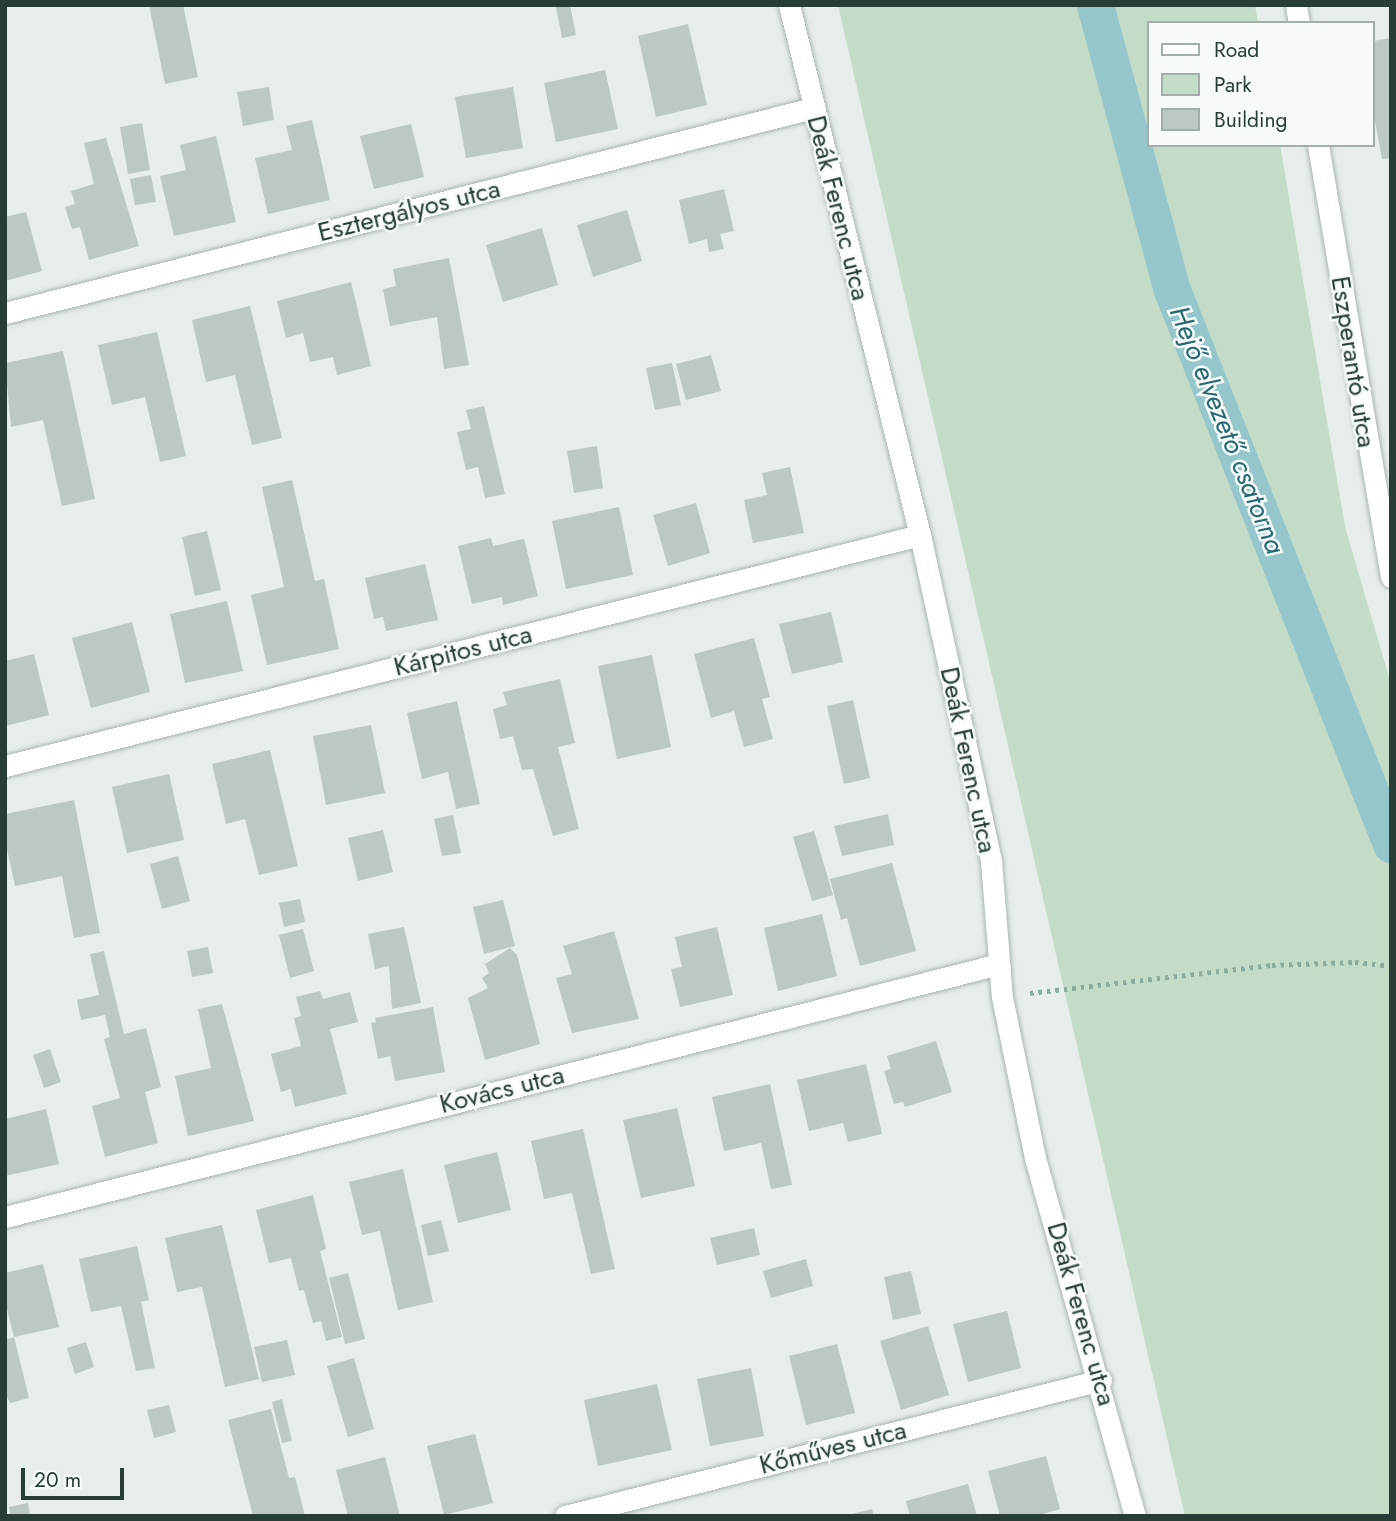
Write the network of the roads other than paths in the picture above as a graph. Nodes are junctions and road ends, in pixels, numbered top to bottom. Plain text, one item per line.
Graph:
1 (789, 5) edge
2 (813, 108) junction
3 (1318, 147) edge
4 (5, 313) edge
5 (920, 536) junction
6 (1391, 577) edge
7 (5, 766) edge
8 (999, 964) junction
9 (5, 1217) edge
10 (1101, 1380) junction
11 (565, 1516) edge
12 (1135, 1516) edge

1 - 2 street, Deák Ferenc utca
2 - 4 street, Esztergályos utca
2 - 5 street, Deák Ferenc utca
3 - 6 street, Eszperantó utca
5 - 7 street, Kárpitos utca
5 - 8 street, Deák Ferenc utca
8 - 9 street, Kovács utca
8 - 10 street, Deák Ferenc utca
10 - 11 street, Kőműves utca
10 - 12 street, Deák Ferenc utca

